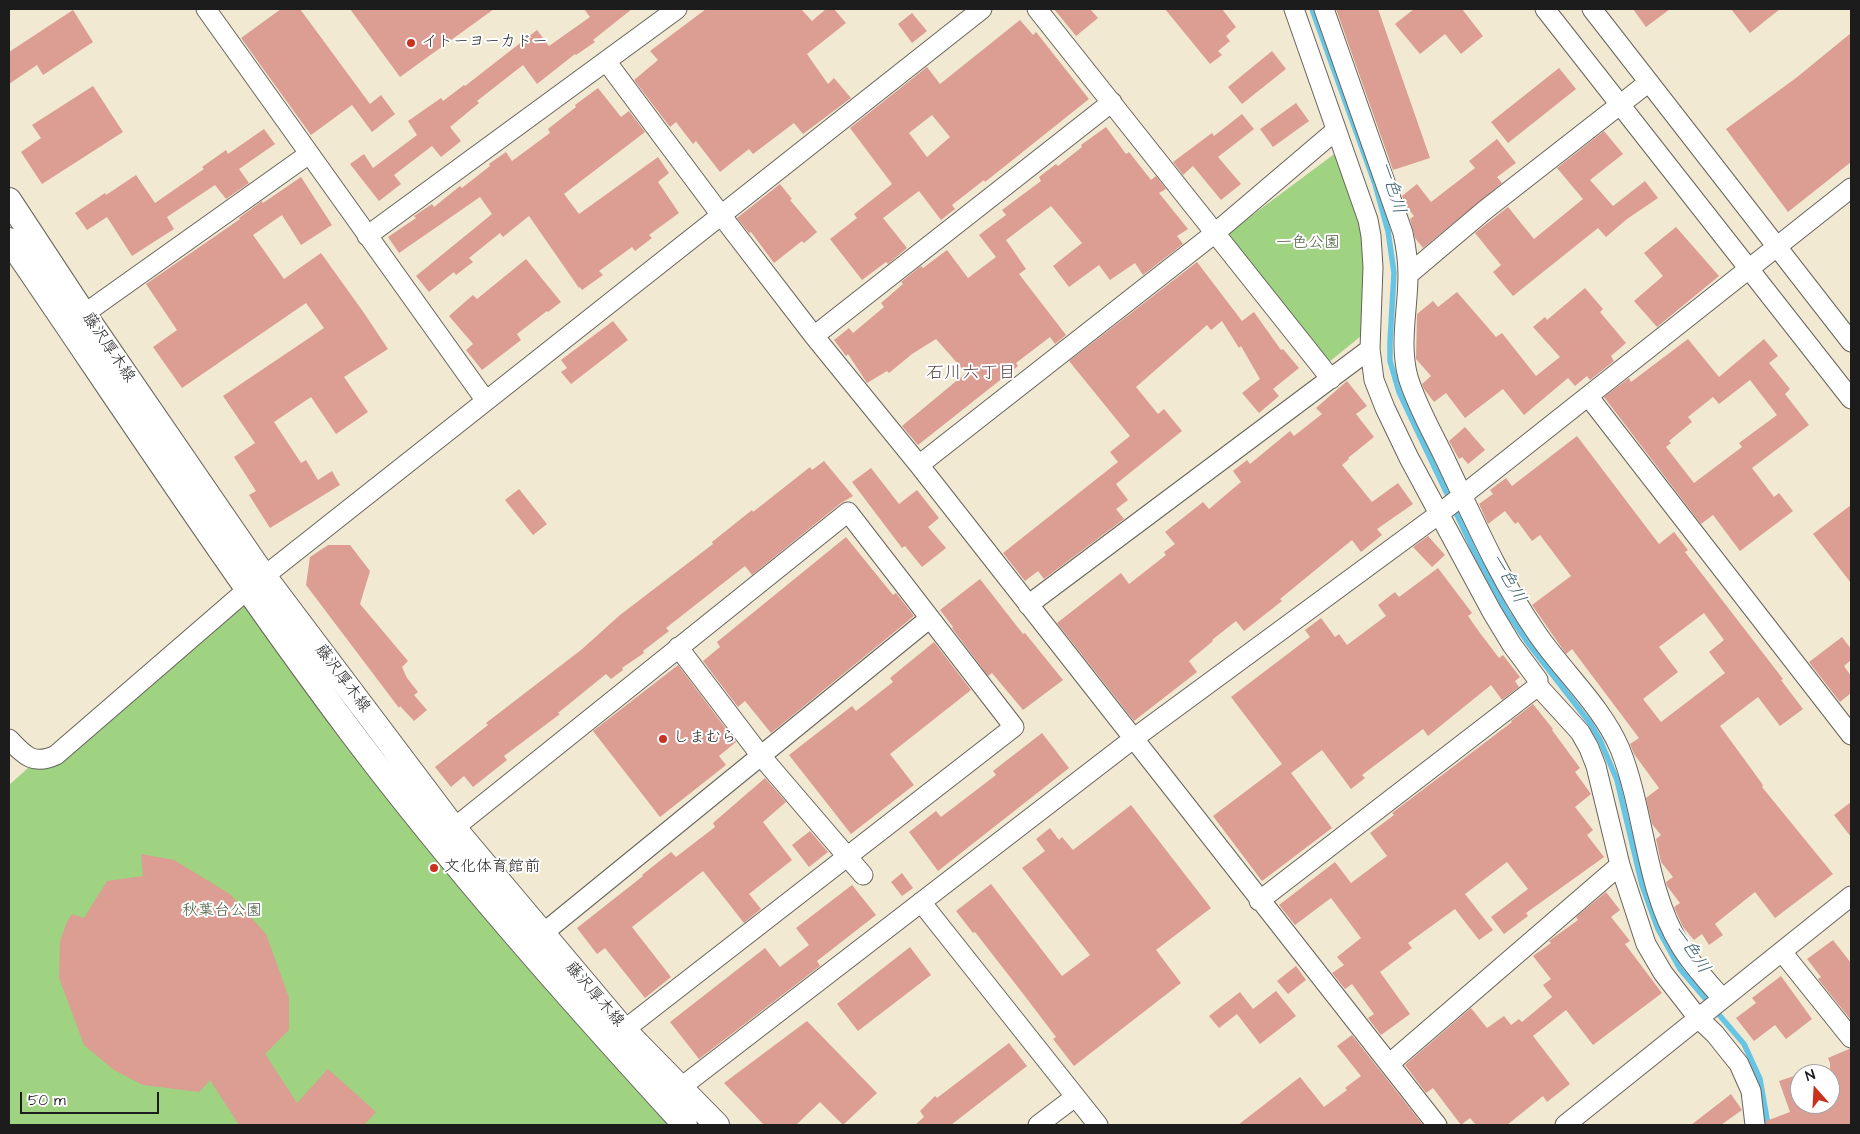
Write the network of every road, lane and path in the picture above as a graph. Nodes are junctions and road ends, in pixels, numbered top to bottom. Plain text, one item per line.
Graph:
1 (206, 9) edge
2 (677, 9) edge
3 (982, 9) edge
4 (1037, 9) edge
5 (1294, 9) edge
6 (1324, 9) edge
7 (1545, 9) edge
8 (1592, 9) edge
9 (606, 61) junction
10 (1649, 82) junction
11 (1112, 102) junction
12 (1621, 104) junction
13 (1335, 131) junction
14 (309, 154) junction
15 (1851, 188) edge
16 (9, 200) edge
17 (721, 215) junction
18 (1215, 233) junction
19 (367, 236) junction
20 (9, 240) edge
21 (1777, 247) junction
22 (1749, 269) junction
23 (1408, 276) junction
24 (84, 314) junction
25 (814, 336) junction
26 (1851, 342) edge
27 (1370, 349) junction
28 (1331, 379) junction
29 (1588, 396) junction
30 (1851, 399) edge
31 (486, 401) junction
32 (918, 465) junction
33 (1451, 505) junction
34 (256, 583) junction
35 (1028, 605) junction
36 (930, 618) junction
37 (678, 647) junction
38 (1538, 686) junction
39 (1851, 735) edge
40 (9, 739) edge
41 (1133, 739) junction
42 (761, 756) junction
43 (454, 828) junction
44 (847, 857) junction
45 (1620, 865) junction
46 (863, 875) dead end
47 (1851, 896) edge
48 (1259, 901) junction
49 (921, 902) junction
50 (542, 934) junction
51 (1782, 952) junction
52 (1720, 1000) junction
53 (1700, 1016) junction
54 (624, 1030) junction
55 (1851, 1038) edge
56 (1389, 1064) junction
57 (680, 1088) junction
58 (1076, 1097) junction
59 (685, 1125) edge
60 (717, 1125) edge
61 (1038, 1125) edge
62 (1098, 1125) edge
63 (1437, 1125) edge
64 (1565, 1125) edge
65 (1756, 1125) edge

1 - 14 street
2 - 9 street
3 - 17 street
4 - 11 street
5 - 13 street
6 - 23 street
7 - 12 street
8 - 10 street
9 - 17 street
9 - 19 street
10 - 12 street
10 - 21 street
11 - 18 street
11 - 25 street
12 - 22 street
12 - 23 street
13 - 18 street
13 - 27 street
14 - 19 street
14 - 24 street
15 - 21 street
16 - 24 main road, 藤沢厚木線
17 - 25 street
17 - 31 street
18 - 28 street
18 - 32 street
19 - 31 street
20 - 34 main road, 藤沢厚木線
21 - 22 street
21 - 26 street
22 - 29 street
22 - 30 street
23 - 33 street
24 - 34 main road, 藤沢厚木線
25 - 32 street
27 - 28 street
27 - 33 street
28 - 35 street
29 - 33 street
29 - 39 street
31 - 34 street
32 - 35 street
33 - 38 street
33 - 41 street
33 - 52 street
34 - 40 street
34 - 43 main road, 藤沢厚木線
34 - 59 main road, 藤沢厚木線
35 - 41 street
36 - 37 street
36 - 42 street
36 - 44 street
37 - 42 street
37 - 43 street
38 - 45 street
38 - 48 street
41 - 48 street
41 - 49 street
42 - 44 street
42 - 50 street
43 - 50 main road, 藤沢厚木線
44 - 46 street
44 - 54 street
45 - 53 street
45 - 56 street
47 - 51 street
48 - 56 street
49 - 57 street
49 - 58 street
50 - 54 main road, 藤沢厚木線
51 - 52 street
51 - 55 street
52 - 53 street
53 - 64 street
53 - 65 street
54 - 57 main road, 藤沢厚木線
56 - 63 street
57 - 60 main road, 藤沢厚木線
58 - 61 street
58 - 62 street

